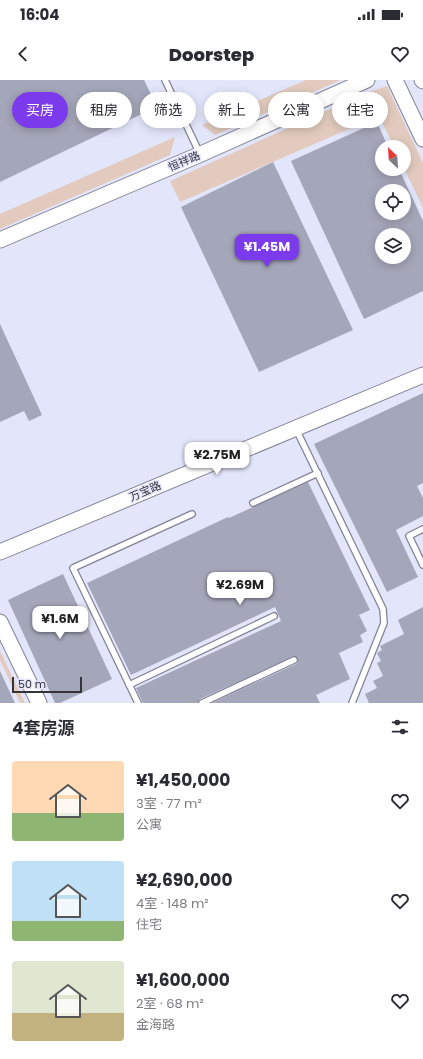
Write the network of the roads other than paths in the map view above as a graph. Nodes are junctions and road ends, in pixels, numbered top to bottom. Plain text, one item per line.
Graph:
1 (165, 80) edge
2 (367, 80) edge
3 (395, 80) edge
4 (423, 139) edge
5 (201, 154) junction
6 (0, 240) edge
7 (423, 375) edge
8 (296, 428) junction
9 (318, 473) junction
10 (253, 503) dead end
11 (192, 514) dead end
12 (423, 529) edge
13 (0, 552) edge
14 (423, 565) edge
15 (274, 616) dead end
16 (0, 622) edge
17 (294, 660) dead end
18 (129, 685) junction
19 (39, 703) edge
20 (138, 703) edge
21 (202, 703) edge
22 (352, 703) edge

1 - 5 lane
2 - 5 street, 恒祥路
3 - 4 street
5 - 6 street, 恒祥路
7 - 8 street, 万宝路
8 - 9 lane
8 - 13 street, 万宝路
9 - 10 lane
9 - 22 lane
11 - 18 lane
12 - 14 lane
15 - 18 lane
16 - 19 street
17 - 21 lane
18 - 20 lane

